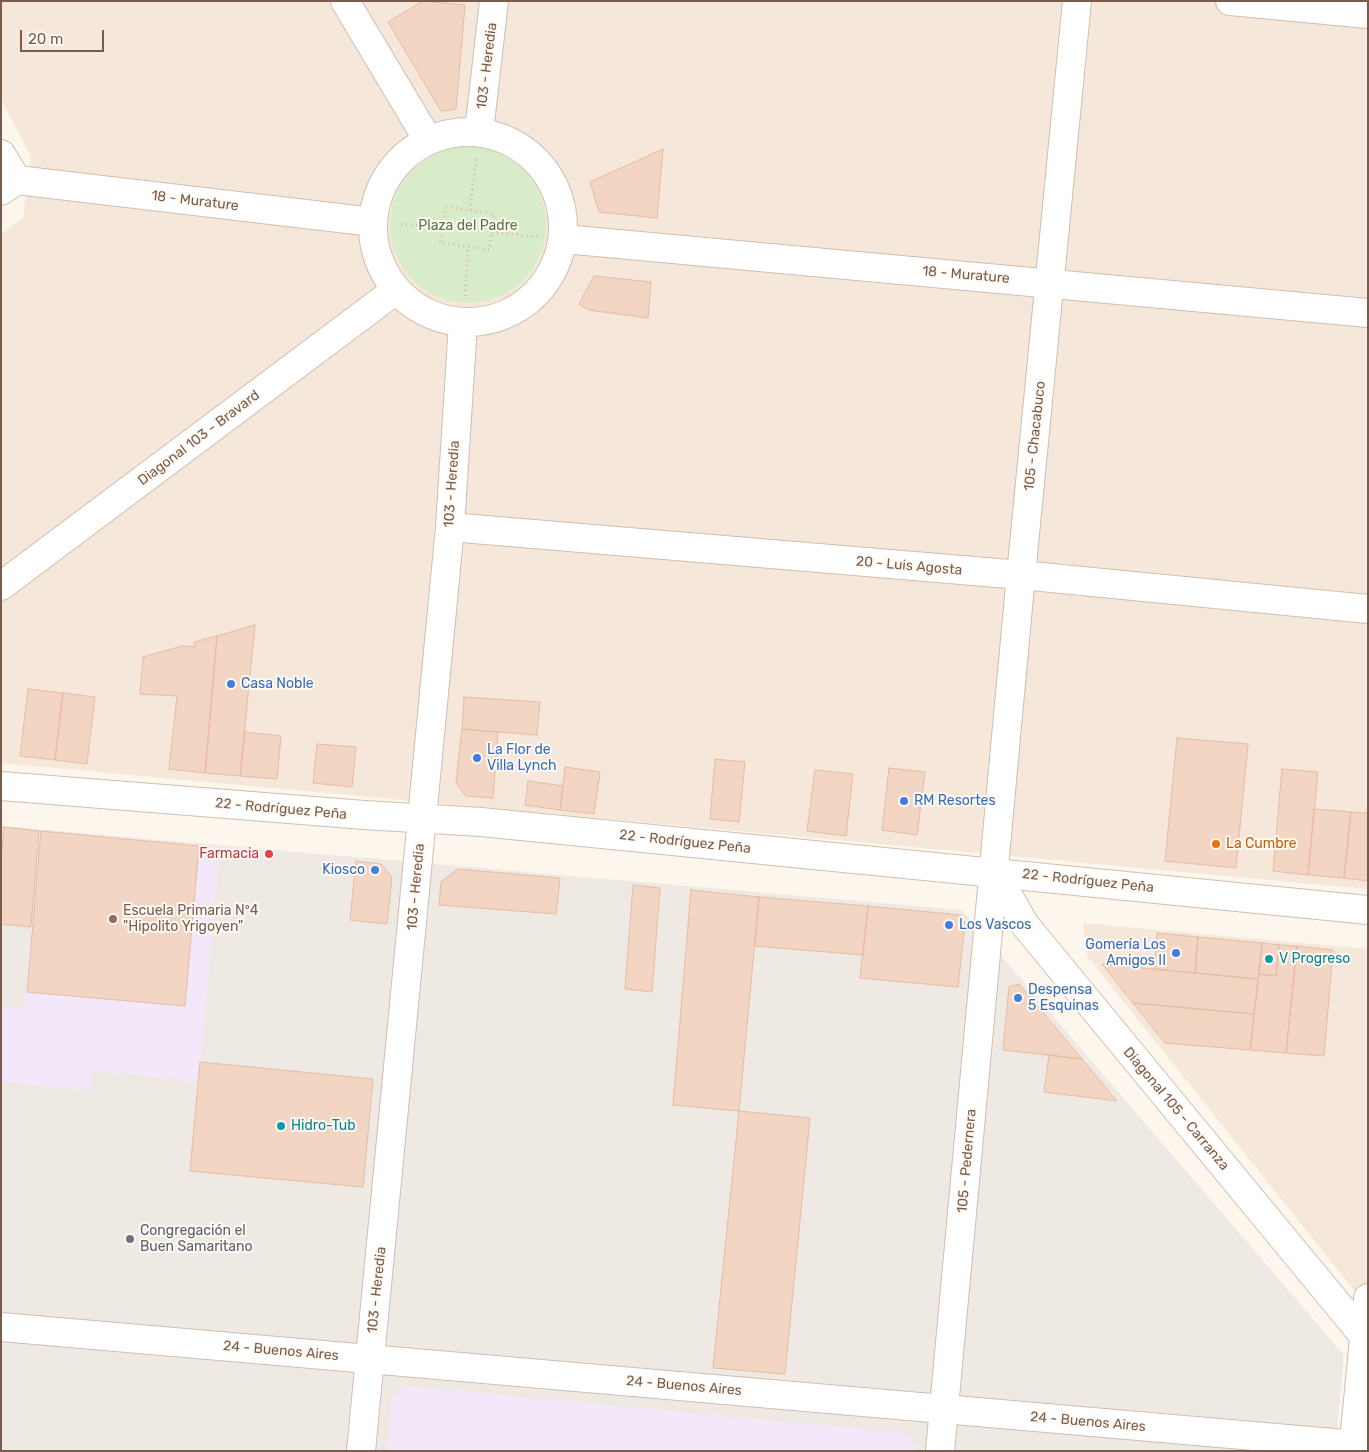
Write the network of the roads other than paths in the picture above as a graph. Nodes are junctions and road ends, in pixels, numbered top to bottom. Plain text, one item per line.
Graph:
1 (345, 1) edge
2 (494, 1) edge
3 (1077, 1) edge
4 (1230, 1) edge
5 (1368, 14) edge
6 (479, 132) junction
7 (428, 140) junction
8 (1, 154) edge
9 (9, 185) edge
10 (373, 222) junction
11 (564, 239) junction
12 (1051, 283) junction
13 (396, 290) junction
14 (1368, 313) edge
15 (463, 323) junction
16 (450, 526) junction
17 (1021, 576) junction
18 (1, 586) edge
19 (1368, 609) edge
20 (1, 786) edge
21 (422, 818) junction
22 (994, 872) junction
23 (1368, 910) edge
24 (1368, 1298) edge
25 (1, 1326) edge
26 (1366, 1338) edge
27 (370, 1359) junction
28 (944, 1409) junction
29 (1358, 1447) edge
30 (361, 1451) edge
31 (940, 1451) edge

1 - 7 street
2 - 6 street, 103 - Heredia
3 - 12 street, 105 - Chacabuco
4 - 5 street
6 - 7 street
6 - 11 street
7 - 10 street
8 - 9 street, 18 - Murature
9 - 10 street, 18 - Murature
10 - 13 street
11 - 12 street, 18 - Murature
11 - 15 street
12 - 14 street, 18 - Murature
12 - 17 street, 105 - Chacabuco
13 - 15 street
13 - 18 street, Diagonal 103 - Bravard
15 - 16 street, 103 - Heredia
16 - 17 street, 20 - Luis Agosta
16 - 21 street, 103 - Heredia
17 - 19 street, 20 - Luis Agosta
17 - 22 street, 105 - Chacabuco
20 - 21 street, 22 - Rodríguez Peña
21 - 22 street, 22 - Rodríguez Peña
21 - 27 street, 103 - Heredia
22 - 23 street, 22 - Rodríguez Peña
22 - 26 street, Diagonal 105 - Carranza
22 - 28 street, 105 - Pedernera
24 - 26 street
25 - 27 street, 24 - Buenos Aires
26 - 29 street
27 - 28 street, 24 - Buenos Aires
27 - 30 street, 103 - Heredia
28 - 29 street, 24 - Buenos Aires
28 - 31 street, 105 - Pedernera

